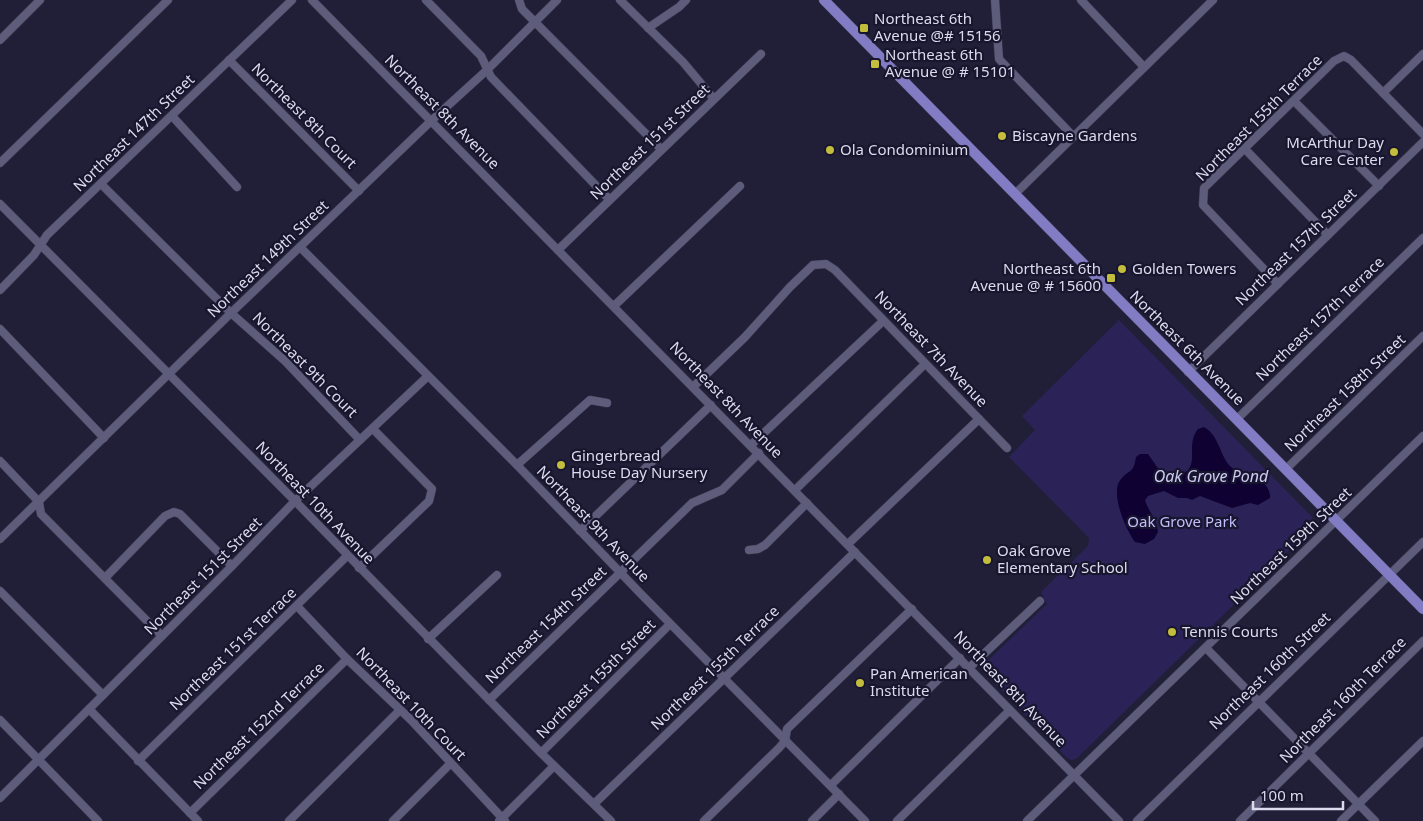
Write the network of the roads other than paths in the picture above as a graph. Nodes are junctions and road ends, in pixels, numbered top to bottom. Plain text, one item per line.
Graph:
1 (40, 0) edge
2 (168, 0) edge
3 (292, 0) edge
4 (312, 0) edge
5 (426, 0) edge
6 (519, 0) edge
7 (557, 0) edge
8 (620, 0) edge
9 (686, 0) edge
10 (824, 0) edge
11 (996, 0) edge
12 (1081, 0) edge
13 (1213, 0) edge
14 (535, 21) junction
15 (648, 28) junction
16 (0, 40) edge
17 (761, 54) dead end
18 (1423, 54) edge
19 (229, 60) junction
20 (1144, 67) junction
21 (487, 70) junction
22 (1383, 93) junction
23 (714, 99) junction
24 (1294, 101) junction
25 (172, 116) junction
26 (431, 120) junction
27 (1423, 134) edge
28 (1073, 136) junction
29 (1423, 142) edge
30 (661, 149) junction
31 (1245, 149) junction
32 (0, 163) edge
33 (101, 184) junction
34 (740, 186) dead end
35 (1379, 186) junction
36 (237, 187) dead end
37 (358, 191) junction
38 (1015, 194) junction
39 (609, 199) junction
40 (0, 204) edge
41 (1328, 235) junction
42 (1423, 238) edge
43 (40, 245) junction
44 (300, 247) junction
45 (558, 250) junction
46 (1278, 284) junction
47 (0, 290) edge
48 (614, 306) junction
49 (231, 313) junction
50 (883, 321) junction
51 (0, 329) edge
52 (1423, 336) edge
53 (925, 364) junction
54 (1188, 372) junction
55 (169, 374) junction
56 (428, 376) junction
57 (694, 386) junction
58 (607, 403) dead end
59 (711, 405) junction
60 (979, 418) junction
61 (1237, 419) junction
62 (373, 429) junction
63 (1423, 436) edge
64 (104, 438) junction
65 (360, 440) junction
66 (751, 445) junction
67 (1007, 448) dead end
68 (759, 453) junction
69 (0, 461) edge
70 (517, 465) junction
71 (1286, 469) junction
72 (795, 490) junction
73 (295, 501) junction
74 (39, 502) junction
75 (807, 502) junction
76 (1337, 521) junction
77 (580, 531) junction
78 (0, 539) edge
79 (1423, 542) edge
80 (848, 544) junction
81 (749, 550) dead end
82 (856, 552) junction
83 (347, 556) junction
84 (232, 566) junction
85 (360, 568) junction
86 (620, 572) junction
87 (497, 575) dead end
88 (1389, 575) junction
89 (105, 578) junction
90 (0, 591) edge
91 (1040, 601) dead end
92 (297, 606) junction
93 (912, 609) junction
94 (1423, 610) edge
95 (670, 624) junction
96 (162, 636) junction
97 (428, 639) junction
98 (1423, 641) edge
99 (1206, 648) junction
100 (960, 658) junction
101 (348, 659) junction
102 (969, 668) junction
103 (725, 678) junction
104 (103, 695) junction
105 (489, 700) junction
106 (1259, 702) junction
107 (89, 708) junction
108 (400, 710) junction
109 (1010, 710) junction
110 (0, 720) edge
111 (785, 741) junction
112 (1423, 741) edge
113 (1309, 752) junction
114 (541, 753) junction
115 (38, 759) junction
116 (138, 761) junction
117 (450, 764) junction
118 (554, 766) junction
119 (1074, 775) junction
120 (830, 785) junction
121 (839, 794) junction
122 (0, 798) edge
123 (594, 804) junction
124 (1358, 804) junction
125 (190, 813) junction
126 (502, 820) edge
127 (98, 821) edge
128 (198, 821) edge
129 (289, 821) edge
130 (393, 821) edge
131 (611, 821) edge
132 (704, 821) edge
133 (812, 821) edge
134 (865, 821) edge
135 (896, 821) edge
136 (1027, 821) edge
137 (1119, 821) edge
138 (1136, 821) edge
139 (1240, 821) edge
140 (1341, 821) edge
141 (1375, 821) edge

1 - 16 street
2 - 32 street
3 - 19 street, Northeast 147th Street
4 - 26 street, Northeast 8th Avenue
5 - 21 street
6 - 14 street
7 - 14 street, Northeast 149th Street
8 - 15 street
9 - 15 street
10 - 38 main road, Northeast 6th Avenue
11 - 28 street
12 - 20 street
13 - 20 street
14 - 21 street, Northeast 149th Street
14 - 30 street
15 - 23 street
17 - 23 street, Northeast 151st Street
18 - 22 street
19 - 25 street, Northeast 147th Street
19 - 37 street, Northeast 8th Court
20 - 28 street
21 - 26 street, Northeast 149th Street
21 - 39 street
22 - 24 street, Northeast 155th Terrace
22 - 27 street
23 - 30 street, Northeast 151st Street
24 - 31 street, Northeast 155th Terrace
24 - 35 street
25 - 33 street, Northeast 147th Street
25 - 36 street
26 - 37 street, Northeast 149th Street
26 - 45 street, Northeast 8th Avenue
28 - 38 street
29 - 35 street, Northeast 157th Street
30 - 39 street, Northeast 151st Street
31 - 41 street
31 - 46 street, Northeast 155th Terrace
33 - 43 street, Northeast 147th Street
33 - 49 street, Northeast 9th Court
34 - 48 street
35 - 41 street, Northeast 157th Street
37 - 44 street, Northeast 149th Street
38 - 54 main road, Northeast 6th Avenue
39 - 45 street, Northeast 151st Street
40 - 43 street, Northeast 10th Avenue
41 - 46 street, Northeast 157th Street
42 - 61 street, Northeast 157th Terrace
43 - 47 street, Northeast 147th Street
43 - 55 street, Northeast 10th Avenue
44 - 49 street, Northeast 149th Street
44 - 56 street, Northeast 9th Avenue
45 - 48 street, Northeast 8th Avenue
46 - 54 street, Northeast 157th Street
48 - 57 street, Northeast 8th Avenue
49 - 55 street, Northeast 149th Street
49 - 65 street, Northeast 9th Court
50 - 53 street, Northeast 7th Avenue
50 - 57 street, Northeast 7th Avenue
50 - 66 street
51 - 64 street
52 - 71 street, Northeast 158th Street
53 - 60 street, Northeast 7th Avenue
53 - 72 street
54 - 61 main road, Northeast 6th Avenue
55 - 64 street, Northeast 149th Street
55 - 73 street, Northeast 10th Avenue
56 - 62 street, Northeast 151st Street
56 - 70 street, Northeast 9th Avenue
57 - 59 street, Northeast 8th Avenue
58 - 70 street
59 - 66 street, Northeast 8th Avenue
59 - 77 street
60 - 67 street, Northeast 7th Avenue
60 - 80 street
61 - 71 main road, Northeast 6th Avenue
62 - 65 street, Northeast 151st Street
62 - 85 street, Northeast 9th Court
63 - 76 street, Northeast 159th Street
64 - 74 street, Northeast 149th Street
65 - 73 street, Northeast 151st Street
66 - 68 street, Northeast 8th Avenue
68 - 72 street, Northeast 8th Avenue
68 - 86 street, Northeast 154th Street
69 - 74 street
70 - 77 street, Northeast 9th Avenue
71 - 76 main road, Northeast 6th Avenue
72 - 75 street, Northeast 8th Avenue
73 - 83 street, Northeast 10th Avenue
73 - 84 street, Northeast 151st Street
74 - 78 street, Northeast 149th Street
74 - 89 street
75 - 80 street, Northeast 8th Avenue
75 - 81 street
76 - 88 main road, Northeast 6th Avenue
76 - 99 street, Northeast 159th Street
77 - 86 street, Northeast 9th Avenue
79 - 88 street, Northeast 160th Street
80 - 82 street, Northeast 8th Avenue
82 - 93 street, Northeast 8th Avenue
82 - 103 street, Northeast 155th Terrace
83 - 85 street, Northeast 10th Avenue
83 - 92 street, Northeast 151st Terrace
84 - 89 street
84 - 96 street, Northeast 151st Street
85 - 97 street, Northeast 10th Avenue
86 - 95 street, Northeast 9th Avenue
86 - 105 street, Northeast 154th Street
87 - 97 street
88 - 94 main road, Northeast 6th Avenue
88 - 106 street, Northeast 160th Street
89 - 96 street
90 - 104 street
91 - 102 street
92 - 101 street, Northeast 10th Court
92 - 116 street, Northeast 151st Terrace
93 - 100 street, Northeast 8th Avenue
93 - 111 street
95 - 103 street, Northeast 9th Avenue
95 - 114 street, Northeast 155th Street
96 - 104 street, Northeast 151st Street
97 - 105 street, Northeast 10th Avenue
98 - 113 street, Northeast 160th Terrace
99 - 106 street
99 - 119 street, Northeast 159th Street
100 - 102 street, Northeast 8th Avenue
100 - 120 street
101 - 108 street, Northeast 10th Court
101 - 125 street, Northeast 152nd Terrace
102 - 109 street, Northeast 8th Avenue
103 - 111 street, Northeast 9th Avenue
103 - 123 street, Northeast 155th Terrace
104 - 107 street, Northeast 151st Street
105 - 114 street, Northeast 10th Avenue
106 - 113 street
106 - 138 street, Northeast 160th Street
107 - 115 street, Northeast 151st Street
107 - 116 street
108 - 117 street, Northeast 10th Court
108 - 129 street
109 - 119 street, Northeast 8th Avenue
109 - 135 street
110 - 115 street
111 - 120 street, Northeast 9th Avenue
111 - 132 street
112 - 124 street
113 - 124 street
113 - 139 street, Northeast 160th Terrace
114 - 118 street, Northeast 10th Avenue
115 - 122 street, Northeast 151st Street
115 - 127 street
116 - 125 street
117 - 126 street, Northeast 10th Court
117 - 130 street
118 - 123 street, Northeast 10th Avenue
118 - 126 street
119 - 136 street, Northeast 159th Street
119 - 137 street, Northeast 8th Avenue
120 - 121 street, Northeast 9th Avenue
121 - 133 street
121 - 134 street, Northeast 9th Avenue
123 - 131 street, Northeast 10th Avenue
124 - 140 street
124 - 141 street
125 - 128 street

